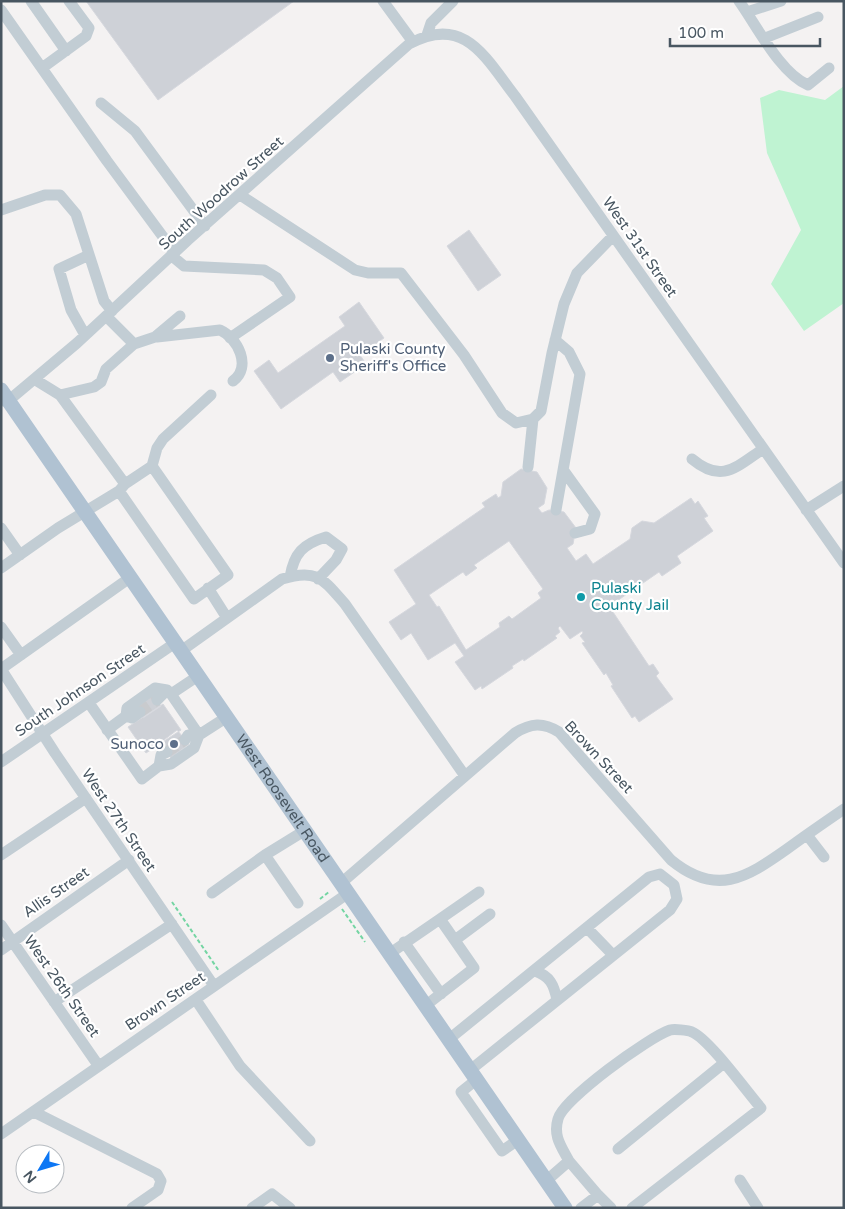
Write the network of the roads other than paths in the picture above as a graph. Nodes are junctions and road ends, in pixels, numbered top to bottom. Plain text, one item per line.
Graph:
1 (31, 1) edge
2 (69, 1) edge
3 (383, 1) edge
4 (453, 1) edge
5 (739, 1) edge
6 (781, 1) edge
7 (1, 10) edge
8 (747, 12) junction
9 (818, 17) dead end
10 (427, 35) junction
11 (765, 38) junction
12 (413, 42) junction
13 (66, 50) junction
14 (42, 68) junction
15 (829, 68) dead end
16 (101, 103) dead end
17 (240, 195) junction
18 (1, 210) edge
19 (205, 226) junction
20 (613, 236) junction
21 (89, 255) junction
22 (173, 255) junction
23 (109, 313) junction
24 (180, 316) dead end
25 (85, 335) junction
26 (155, 337) junction
27 (230, 338) junction
28 (555, 340) junction
29 (134, 344) junction
30 (34, 379) junction
31 (233, 381) dead end
32 (60, 394) junction
33 (211, 395) dead end
34 (3, 397) edge
35 (533, 419) junction
36 (764, 449) junction
37 (692, 459) dead end
38 (152, 466) junction
39 (528, 467) dead end
40 (564, 472) junction
41 (122, 487) junction
42 (843, 487) edge
43 (556, 510) dead end
44 (806, 510) junction
45 (85, 511) junction
46 (1, 528) edge
47 (575, 533) dead end
48 (20, 554) junction
49 (844, 563) edge
50 (1, 568) edge
51 (131, 577) junction
52 (290, 577) junction
53 (318, 578) junction
54 (208, 588) junction
55 (227, 618) junction
56 (1, 627) edge
57 (178, 647) junction
58 (21, 655) junction
59 (1, 669) edge
60 (198, 676) junction
61 (169, 692) junction
62 (157, 700) tunnel mouth
63 (89, 703) junction
64 (140, 712) tunnel mouth
65 (126, 716) junction
66 (227, 717) junction
67 (107, 730) junction
68 (44, 733) junction
69 (189, 736) junction
70 (1, 762) edge
71 (465, 776) junction
72 (86, 798) junction
73 (844, 809) edge
74 (304, 831) junction
75 (807, 835) junction
76 (1, 855) edge
77 (265, 855) junction
78 (824, 857) dead end
79 (129, 860) junction
80 (344, 889) junction
81 (480, 892) dead end
82 (212, 893) dead end
83 (298, 903) dead end
84 (490, 914) dead end
85 (440, 919) junction
86 (172, 924) junction
87 (1, 925) edge
88 (587, 928) junction
89 (455, 940) junction
90 (13, 942) junction
91 (404, 942) junction
92 (1, 950) edge
93 (389, 954) junction
94 (613, 955) junction
95 (535, 970) junction
96 (218, 983) junction
97 (441, 994) junction
98 (196, 1000) junction
99 (558, 1000) junction
100 (54, 1002) junction
101 (424, 1006) junction
102 (448, 1040) junction
103 (724, 1063) junction
104 (98, 1065) junction
105 (473, 1076) junction
106 (34, 1112) junction
107 (1, 1134) edge
108 (310, 1141) dead end
109 (618, 1148) dead end
110 (569, 1161) junction
111 (740, 1180) dead end
112 (546, 1181) junction
113 (598, 1195) junction
114 (132, 1208) edge
115 (252, 1208) edge
116 (290, 1208) edge
117 (565, 1208) edge
118 (581, 1208) edge
119 (611, 1208) edge
120 (632, 1208) edge
121 (758, 1208) edge

1 - 13 street
2 - 13 street
3 - 12 street
4 - 10 street
5 - 8 street
6 - 8 street
7 - 14 street
8 - 11 street
9 - 11 street
10 - 12 street, South Woodrow Street
10 - 20 street, West 31st Street
11 - 15 street
12 - 17 street, South Woodrow Street
13 - 14 street
14 - 22 street
16 - 19 street
17 - 19 street, South Woodrow Street
17 - 35 street
18 - 21 street
19 - 22 street, South Woodrow Street
20 - 28 street
20 - 36 street, West 31st Street
21 - 23 street
21 - 25 street
22 - 23 street, South Woodrow Street
22 - 27 street
23 - 25 street, South Woodrow Street
23 - 29 street
24 - 26 street
25 - 30 street, South Woodrow Street
26 - 27 street
26 - 29 street
27 - 31 street
28 - 35 street
28 - 40 street
29 - 32 street
30 - 32 street
30 - 34 street, South Woodrow Street
32 - 41 street
33 - 38 street
34 - 45 main road, West Roosevelt Road
35 - 39 street
36 - 37 street
36 - 44 street, West 31st Street
38 - 41 street
38 - 54 street
40 - 43 street
40 - 47 street
41 - 45 street
41 - 54 street
42 - 44 street
44 - 49 street
45 - 48 street
45 - 51 main road, West Roosevelt Road
46 - 48 street
48 - 50 street
51 - 57 main road, West Roosevelt Road
51 - 58 street
52 - 53 street
52 - 53 street
52 - 55 street, South Johnson Street
53 - 71 street
54 - 55 street
55 - 57 street, South Johnson Street
56 - 58 street
57 - 60 main road, West Roosevelt Road
57 - 63 street, South Johnson Street
58 - 59 street
59 - 68 street, West 27th Street
60 - 61 street
60 - 66 main road, West Roosevelt Road
61 - 62 street
61 - 65 street
61 - 69 street
63 - 67 street
63 - 68 street, South Johnson Street
64 - 65 street
65 - 67 street
66 - 69 street
66 - 74 main road, West Roosevelt Road
67 - 69 street
68 - 70 street, South Johnson Street
68 - 72 street, West 27th Street
71 - 75 street, Brown Street
71 - 80 street, Brown Street
72 - 76 street
72 - 79 street, West 27th Street
73 - 75 street, Brown Street
74 - 77 street
74 - 80 main road, West Roosevelt Road
75 - 78 street
77 - 82 street
77 - 83 street
79 - 86 street, West 27th Street
79 - 90 street, Allis Street
80 - 93 main road, West Roosevelt Road
80 - 96 street, Brown Street
81 - 85 street
84 - 89 street
85 - 89 street
85 - 91 street
86 - 96 street, West 27th Street
86 - 100 street
87 - 90 street, West 26th Street
88 - 94 street
88 - 94 street
88 - 95 street
89 - 97 street
90 - 92 street, Allis Street
90 - 100 street, West 26th Street
91 - 93 street
91 - 97 street
93 - 101 main road, West Roosevelt Road
94 - 99 street
95 - 99 street
95 - 102 street
96 - 98 street, Brown Street
97 - 101 street
98 - 104 street, Brown Street
98 - 108 street
99 - 105 street
100 - 104 street, West 26th Street
101 - 102 main road, West Roosevelt Road
102 - 105 main road, West Roosevelt Road
103 - 109 street
103 - 110 street
103 - 120 street
104 - 106 street, Brown Street
105 - 112 main road, West Roosevelt Road
106 - 107 street, Brown Street
106 - 114 street
110 - 112 street
110 - 113 street
111 - 121 street
112 - 117 main road, West Roosevelt Road
113 - 118 street
113 - 119 street
115 - 116 street

